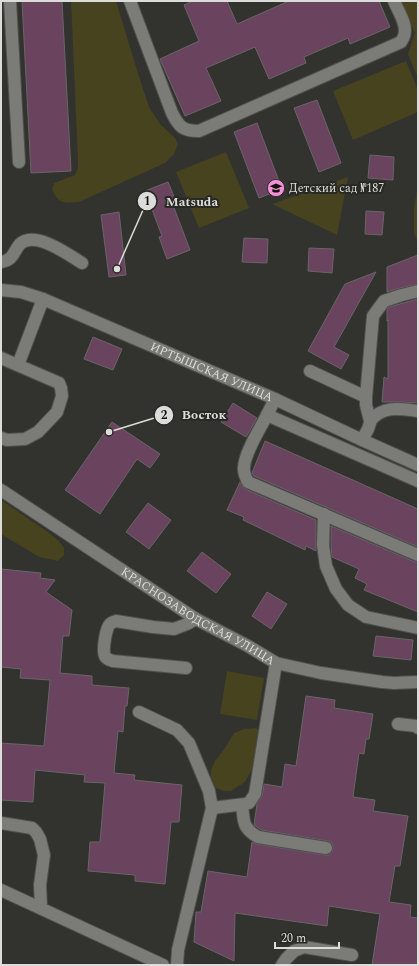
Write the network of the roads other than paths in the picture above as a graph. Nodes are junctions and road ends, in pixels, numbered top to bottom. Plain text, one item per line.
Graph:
1 (10, 1) edge
2 (130, 1) edge
3 (394, 1) edge
4 (19, 162) dead end
5 (1, 262) edge
6 (82, 263) dead end
7 (1, 290) edge
8 (418, 292) edge
9 (43, 299) junction
10 (1, 358) edge
11 (18, 365) junction
12 (310, 371) dead end
13 (366, 397) junction
14 (275, 399) junction
15 (418, 411) edge
16 (267, 415) junction
17 (370, 421) junction
18 (1, 438) edge
19 (362, 440) junction
20 (418, 465) edge
21 (418, 481) edge
22 (1, 490) edge
23 (324, 514) junction
24 (418, 555) edge
25 (196, 619) junction
26 (418, 628) edge
27 (276, 663) junction
28 (186, 668) dead end
29 (418, 682) edge
30 (139, 712) dead end
31 (398, 724) dead end
32 (418, 728) edge
33 (242, 805) junction
34 (212, 808) junction
35 (1, 823) edge
36 (326, 848) dead end
37 (1, 890) edge
38 (41, 908) junction
39 (352, 955) dead end
40 (163, 965) edge
41 (177, 965) edge
42 (282, 965) edge

1 - 4 street
2 - 3 street
5 - 6 street
7 - 9 street, ИРТЫШСКАЯ УЛИЦА
8 - 13 street
9 - 11 street
9 - 14 street, ИРТЫШСКАЯ УЛИЦА
10 - 11 street
11 - 18 street
12 - 13 street
13 - 17 street
14 - 16 street
14 - 19 street, ИРТЫШСКАЯ УЛИЦА
15 - 17 street
16 - 21 street
16 - 23 street
17 - 19 street
19 - 20 street, ИРТЫШСКАЯ УЛИЦА
22 - 25 street, КРАСНОЗАВОДСКАЯ УЛИЦА
23 - 24 street
23 - 26 street
25 - 27 street, КРАСНОЗАВОДСКАЯ УЛИЦА
25 - 28 street
27 - 29 street, КРАСНОЗАВОДСКАЯ УЛИЦА
27 - 33 street
30 - 34 street
31 - 32 street
33 - 34 street
33 - 36 street
34 - 41 street
35 - 38 street
37 - 38 street
38 - 40 street
39 - 42 street

